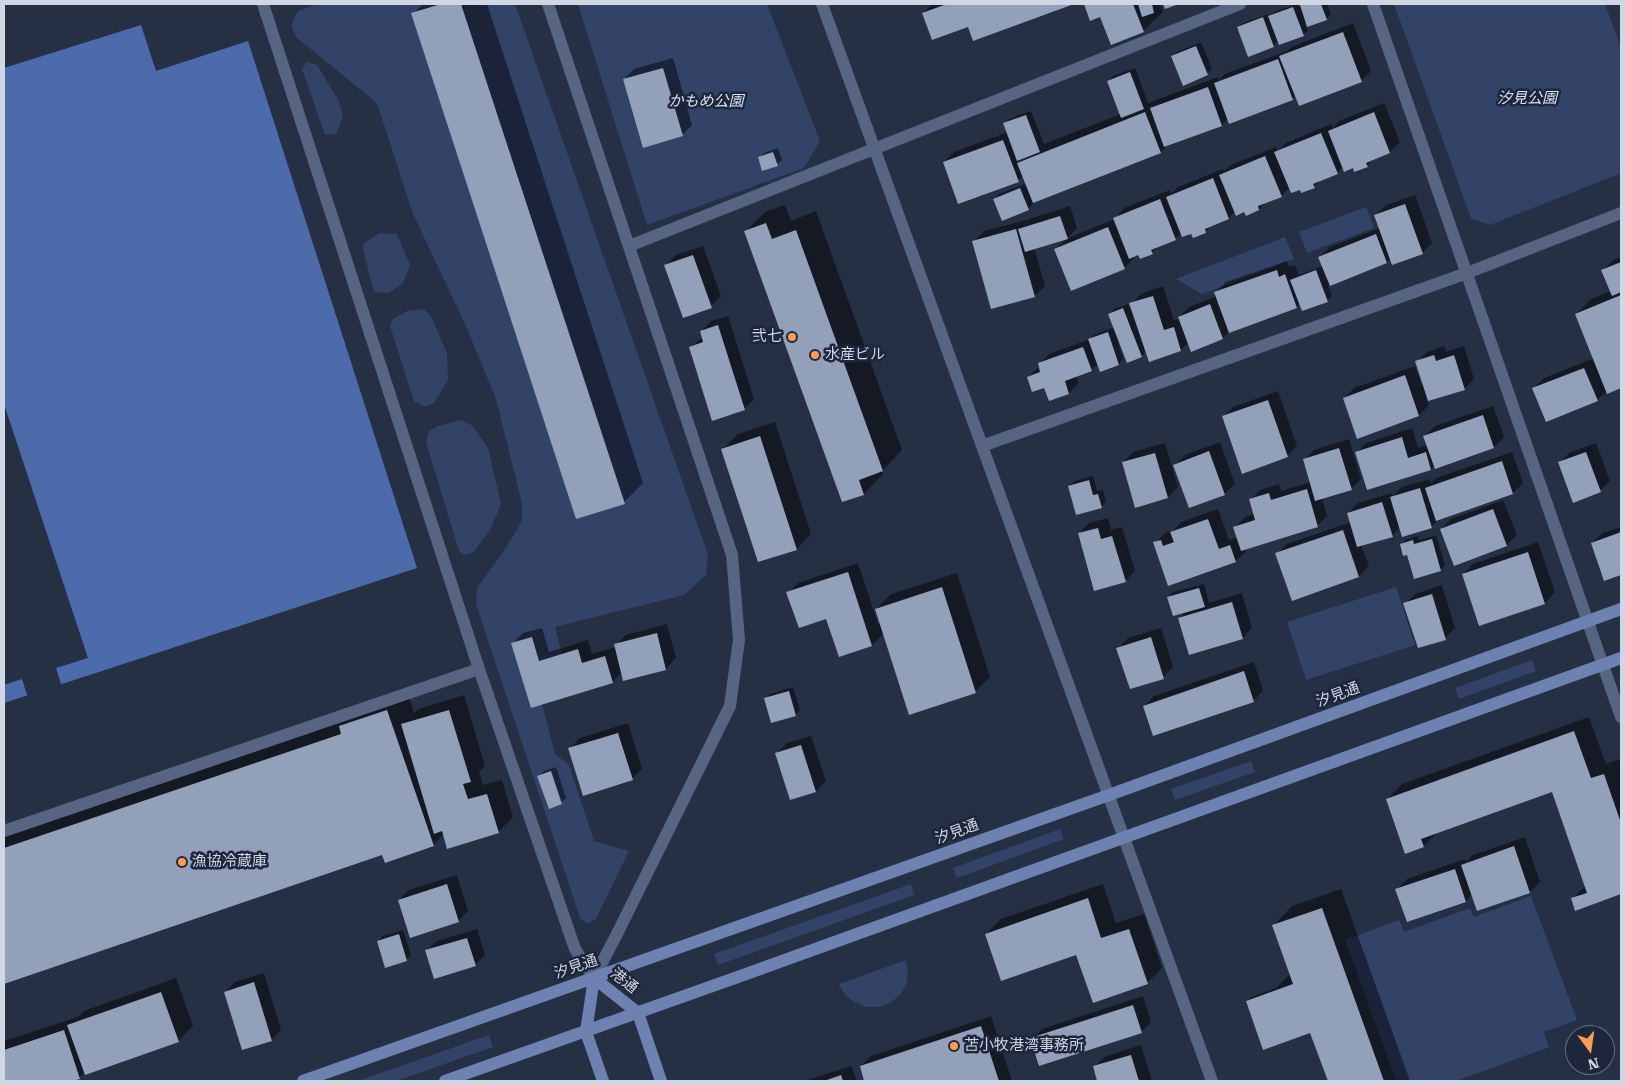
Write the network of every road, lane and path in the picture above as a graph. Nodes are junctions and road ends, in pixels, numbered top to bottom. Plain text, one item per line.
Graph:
1 (265, 4) edge
2 (548, 4) edge
3 (822, 4) edge
4 (1240, 4) edge
5 (1373, 4) edge
6 (875, 149) junction
7 (1621, 213) edge
8 (629, 246) junction
9 (1467, 273) junction
10 (982, 446) junction
11 (1621, 609) edge
12 (1587, 621) junction
13 (1621, 658) edge
14 (1603, 665) junction
15 (479, 669) junction
16 (1621, 717) edge
17 (1109, 795) junction
18 (4, 831) edge
19 (1124, 837) junction
20 (594, 978) junction
21 (638, 1013) junction
22 (586, 1032) junction
23 (303, 1081) edge
24 (445, 1081) edge
25 (603, 1081) edge
26 (661, 1081) edge
27 (1212, 1081) edge

1 - 15 street
2 - 8 street
3 - 6 street
4 - 6 street
5 - 9 street
6 - 8 street
6 - 10 street
7 - 9 street
8 - 20 street
9 - 10 street
9 - 12 street
10 - 17 street
11 - 12 street, 汐見通
12 - 14 street
12 - 17 street, 汐見通
13 - 14 street
14 - 16 street
14 - 19 street
15 - 18 street
15 - 20 street
17 - 19 street
17 - 20 street, 汐見通
19 - 21 street
19 - 27 street
20 - 21 street, 港通
20 - 22 street, 港通
20 - 23 street, 汐見通
21 - 22 street
21 - 26 street, 港通
22 - 24 street
22 - 25 street, 港通

